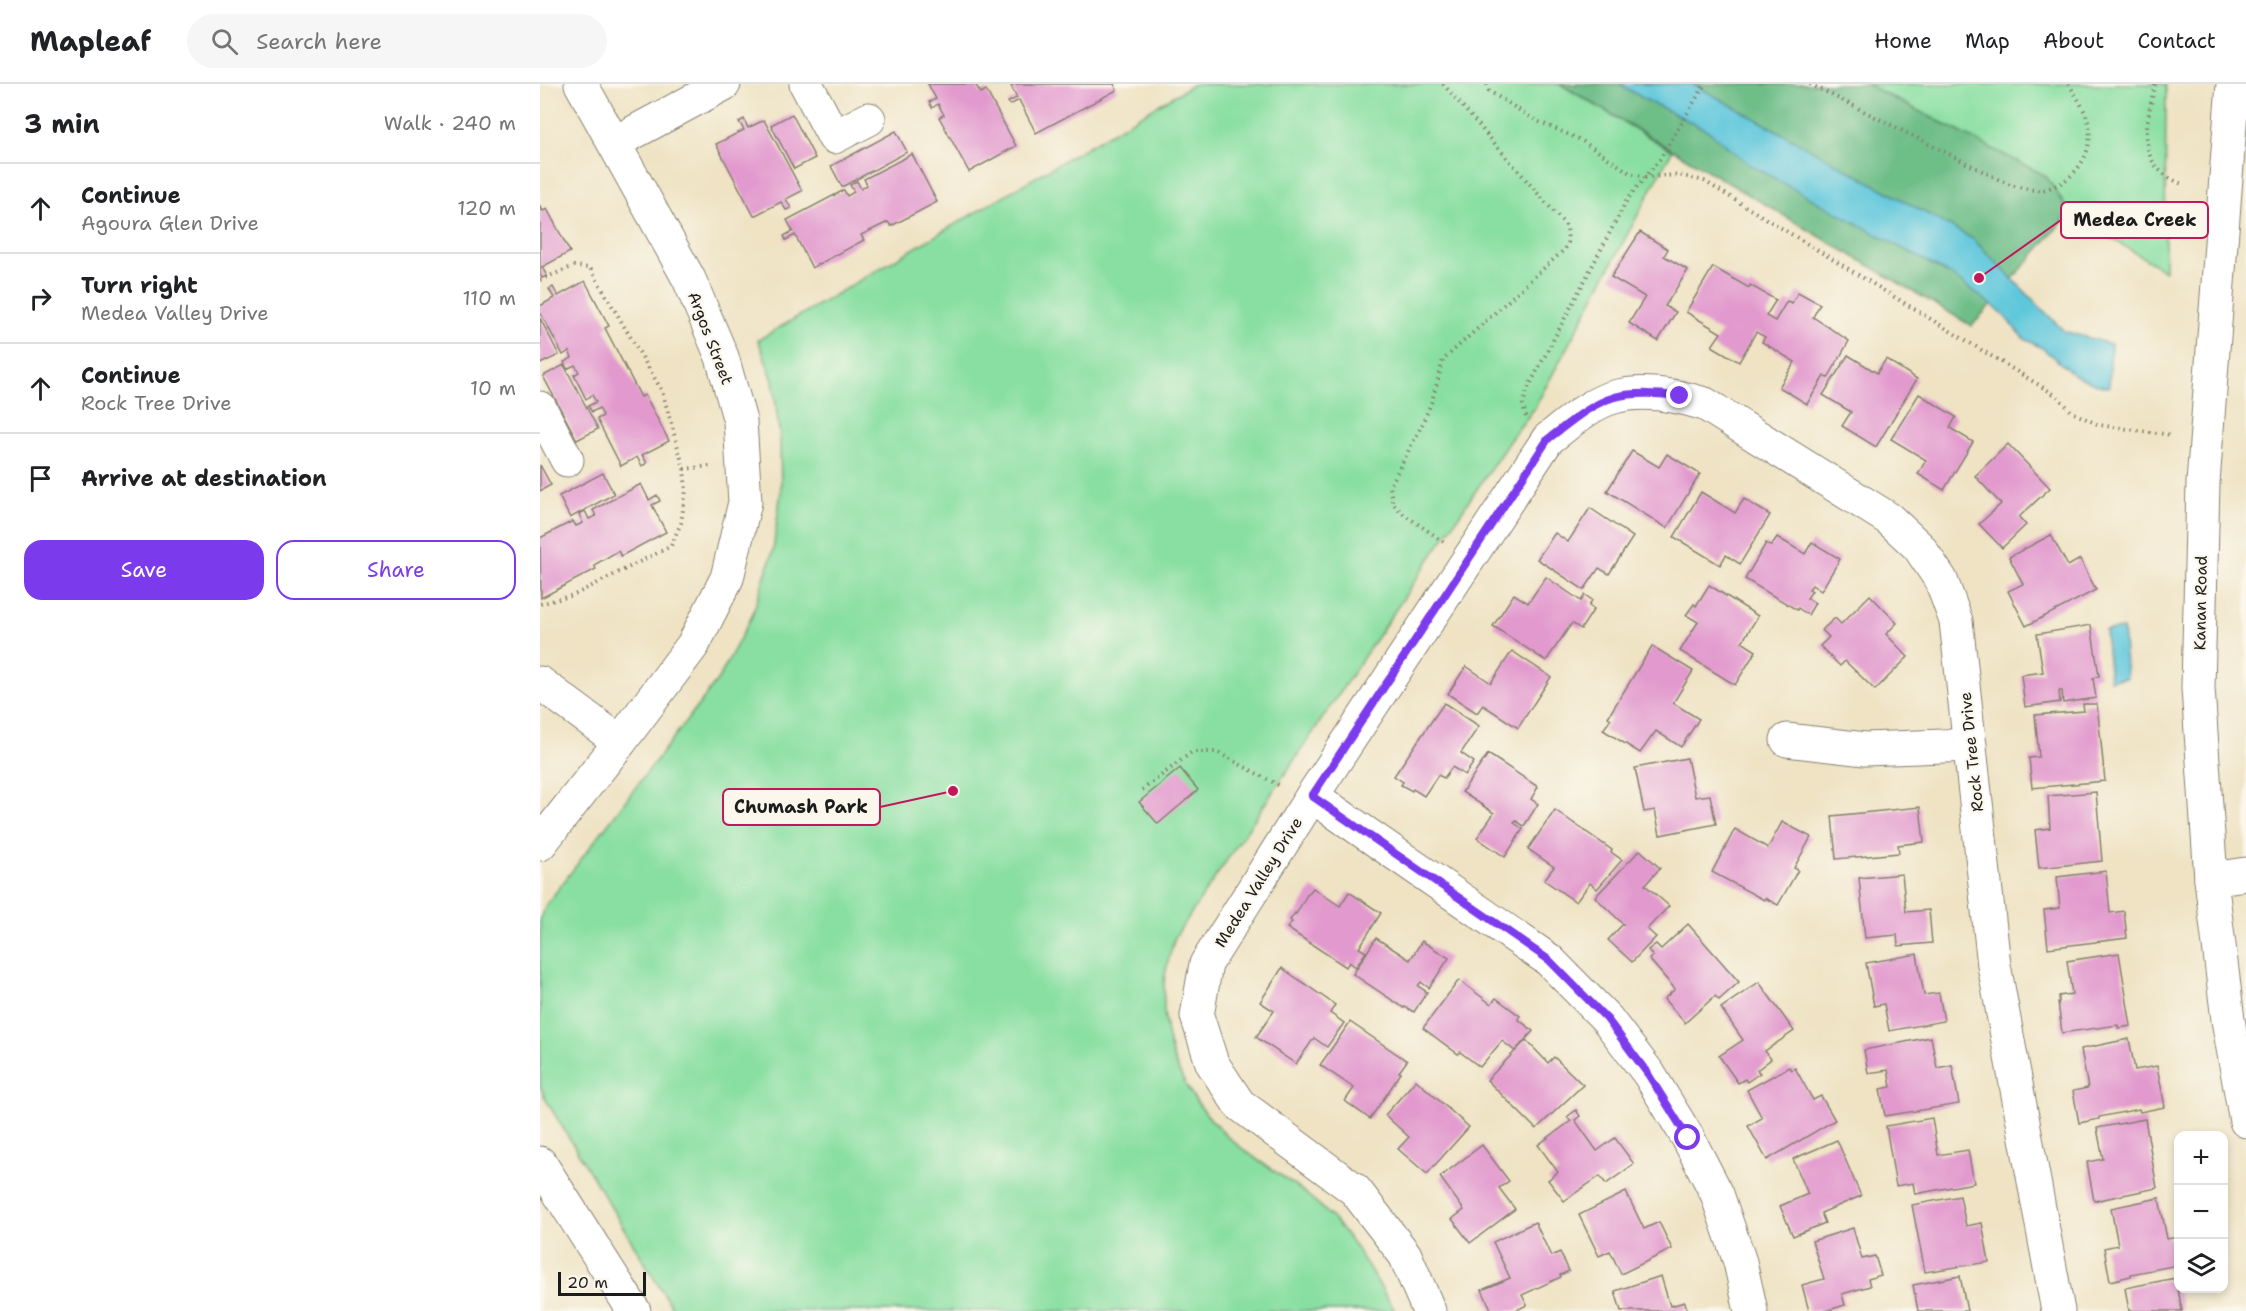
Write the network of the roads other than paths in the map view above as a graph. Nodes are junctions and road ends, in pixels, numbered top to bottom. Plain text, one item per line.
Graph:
1 (581, 84) edge
2 (724, 84) edge
3 (806, 84) edge
4 (2234, 84) edge
5 (869, 119) dead end
6 (614, 143) junction
7 (2238, 146) edge
8 (1614, 398) joint
9 (540, 408) edge
10 (567, 460) dead end
11 (540, 683) edge
12 (1787, 740) dead end
13 (620, 742) junction
14 (1970, 745) junction
15 (1299, 793) junction
16 (540, 844) edge
17 (2246, 874) edge
18 (2211, 879) junction
19 (2246, 1121) edge
20 (543, 1174) edge
21 (634, 1311) edge
22 (1429, 1311) edge
23 (1752, 1311) edge
24 (2058, 1311) edge

1 - 6 street, Argos Street
2 - 6 street
3 - 5 street
4 - 7 street, Kanan Road
6 - 13 street, Argos Street
7 - 18 street, Kanan Road
8 - 14 street, Rock Tree Drive
8 - 15 street, Medea Valley Drive
9 - 10 street
11 - 13 street
12 - 14 street
13 - 16 street, Argos Street
14 - 24 street, Rock Tree Drive
15 - 22 street, Medea Valley Drive
15 - 23 street
17 - 18 street
18 - 19 street, Kanan Road
20 - 21 street

